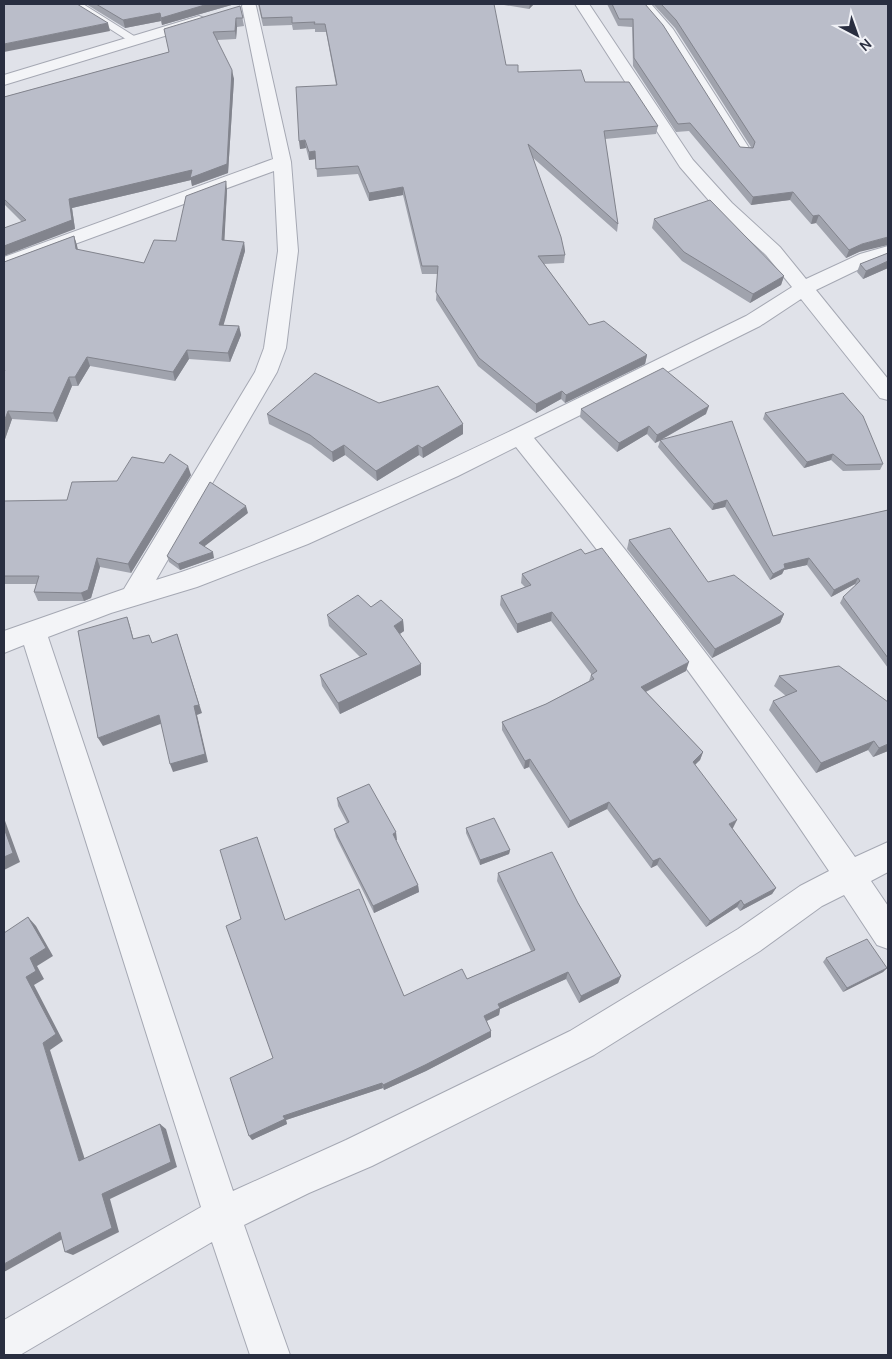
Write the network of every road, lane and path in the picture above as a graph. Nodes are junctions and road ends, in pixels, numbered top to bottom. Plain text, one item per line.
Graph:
1 (76, 4) edge
2 (582, 4) edge
3 (644, 4) edge
4 (252, 5) edge
5 (230, 12) edge
6 (211, 18) edge
7 (136, 41) junction
8 (4, 80) edge
9 (745, 151) edge
10 (282, 162) junction
11 (888, 252) edge
12 (8, 256) edge
13 (804, 288) junction
14 (888, 393) edge
15 (519, 434) junction
16 (133, 596) junction
17 (33, 631) junction
18 (4, 642) edge
19 (888, 856) edge
20 (850, 874) junction
21 (888, 934) edge
22 (220, 1216) junction
23 (4, 1342) edge
24 (270, 1355) edge

1 - 7 lane
2 - 13 street
3 - 9 lane
4 - 5 street
4 - 10 street
6 - 7 street
7 - 8 street
10 - 12 street
10 - 16 street
11 - 13 street
13 - 14 street
13 - 15 street
15 - 16 street
15 - 20 street
16 - 17 street
17 - 18 street
17 - 22 street
19 - 20 street
20 - 21 street
20 - 22 street
22 - 23 street
22 - 24 street

